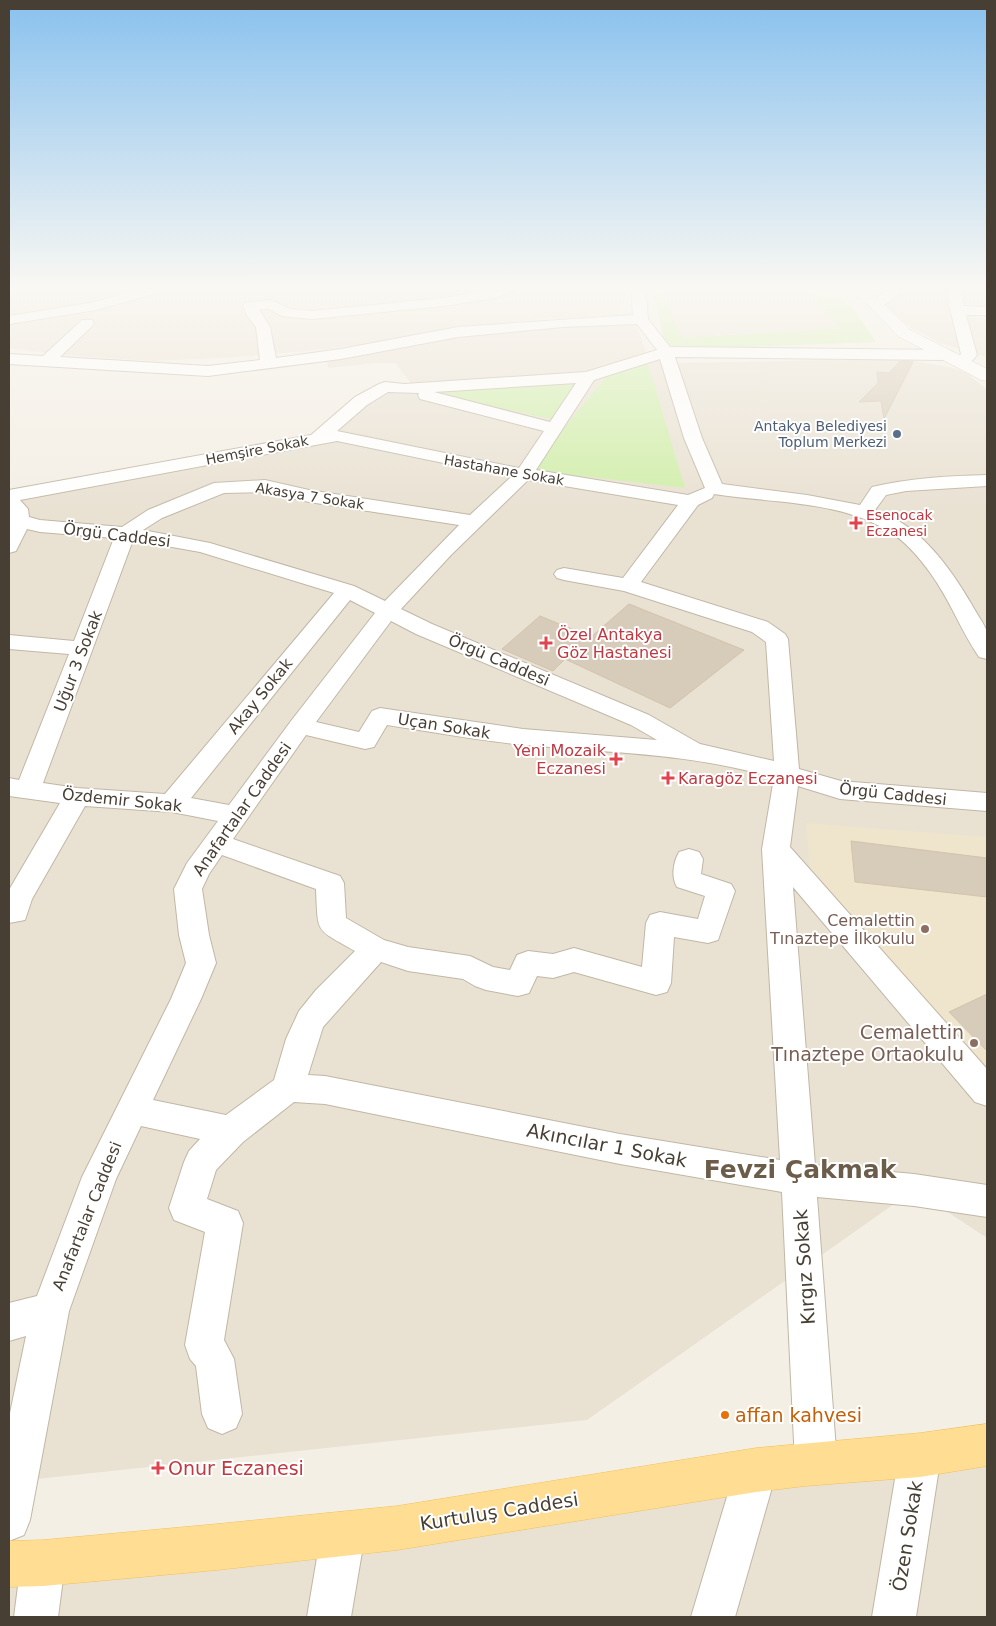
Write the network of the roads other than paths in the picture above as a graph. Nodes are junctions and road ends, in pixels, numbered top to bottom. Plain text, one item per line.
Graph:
1 (46, 362) edge
2 (284, 362) edge
3 (635, 362) edge
4 (669, 362) edge
5 (961, 362) edge
6 (962, 362) edge
7 (269, 364) joint
8 (987, 370) edge
9 (987, 376) edge
10 (588, 377) junction
11 (404, 389) junction
12 (554, 428) junction
13 (318, 438) junction
14 (524, 474) junction
15 (987, 480) edge
16 (715, 489) junction
17 (691, 501) junction
18 (13, 506) edge
19 (864, 513) junction
20 (475, 522) junction
21 (126, 533) junction
22 (9, 547) edge
23 (564, 574) dead end
24 (628, 585) junction
25 (347, 590) junction
26 (388, 610) junction
27 (9, 642) edge
28 (83, 648) junction
29 (987, 652) edge
30 (300, 726) junction
31 (693, 751) junction
32 (787, 773) junction
33 (18, 788) edge
34 (77, 797) junction
35 (987, 802) edge
36 (172, 803) junction
37 (236, 816) junction
38 (216, 843) junction
39 (776, 848) junction
40 (689, 859) dead end
41 (9, 912) edge
42 (376, 949) junction
43 (288, 1088) junction
44 (987, 1092) edge
45 (132, 1110) junction
46 (231, 1131) junction
47 (798, 1179) junction
48 (987, 1201) edge
49 (50, 1311) junction
50 (9, 1322) edge
51 (222, 1414) dead end
52 (987, 1445) edge
53 (920, 1455) junction
54 (816, 1463) junction
55 (756, 1470) junction
56 (9, 1520) edge
57 (343, 1534) junction
58 (26, 1563) edge
59 (36, 1617) edge
60 (329, 1617) edge
61 (713, 1617) edge
62 (894, 1617) edge

1 - 7 street
2 - 7 street
3 - 10 street, Hemşire Sokak
4 - 16 street
5 - 9 street
6 - 8 street, Hemşire Sokak
10 - 11 street, Hemşire Sokak
10 - 12 street, Anafartalar Caddesi
11 - 12 street
11 - 13 street, Hemşire Sokak
12 - 14 street, Anafartalar Caddesi
13 - 14 street, Hastahane Sokak
13 - 18 street, Hemşire Sokak
14 - 17 street, Hastahane Sokak
14 - 20 street, Anafartalar Caddesi
15 - 19 street
16 - 17 street
16 - 19 street
17 - 24 street
18 - 21 street, Örgü Caddesi
18 - 22 street
19 - 29 street
20 - 21 street, Akasya 7 Sokak
20 - 26 street, Anafartalar Caddesi
21 - 25 street, Örgü Caddesi
21 - 28 street, Uğur 3 Sokak
23 - 24 street
24 - 32 street, Kırgız Sokak
25 - 26 street, Örgü Caddesi
25 - 36 street, Akay Sokak
26 - 30 street, Anafartalar Caddesi
26 - 31 street, Örgü Caddesi
27 - 28 street
28 - 33 street, Uğur 3 Sokak
30 - 31 street, Uçan Sokak
30 - 37 street, Anafartalar Caddesi
31 - 32 street, Örgü Caddesi
32 - 35 street, Örgü Caddesi
32 - 39 street, Kırgız Sokak
33 - 34 street, Özdemir Sokak
34 - 36 street, Özdemir Sokak
34 - 41 street
36 - 37 street, Özdemir Sokak
37 - 38 street, Anafartalar Caddesi
38 - 42 street
38 - 45 street, Anafartalar Caddesi
39 - 44 street
39 - 47 street, Kırgız Sokak
40 - 42 street
42 - 43 street
43 - 46 street
43 - 47 street, Akıncılar 1 Sokak
45 - 46 street
45 - 49 street, Anafartalar Caddesi
46 - 51 street
47 - 48 street, Akıncılar 1 Sokak
47 - 54 street, Kırgız Sokak
49 - 50 street
49 - 56 street, Anafartalar Caddesi
52 - 53 main road, Kurtuluş Caddesi
53 - 54 main road, Kurtuluş Caddesi
53 - 62 street, Özen Sokak
54 - 55 main road, Kurtuluş Caddesi
55 - 57 main road, Kurtuluş Caddesi
55 - 61 street
57 - 58 main road, Kurtuluş Caddesi
57 - 60 street
58 - 59 street

